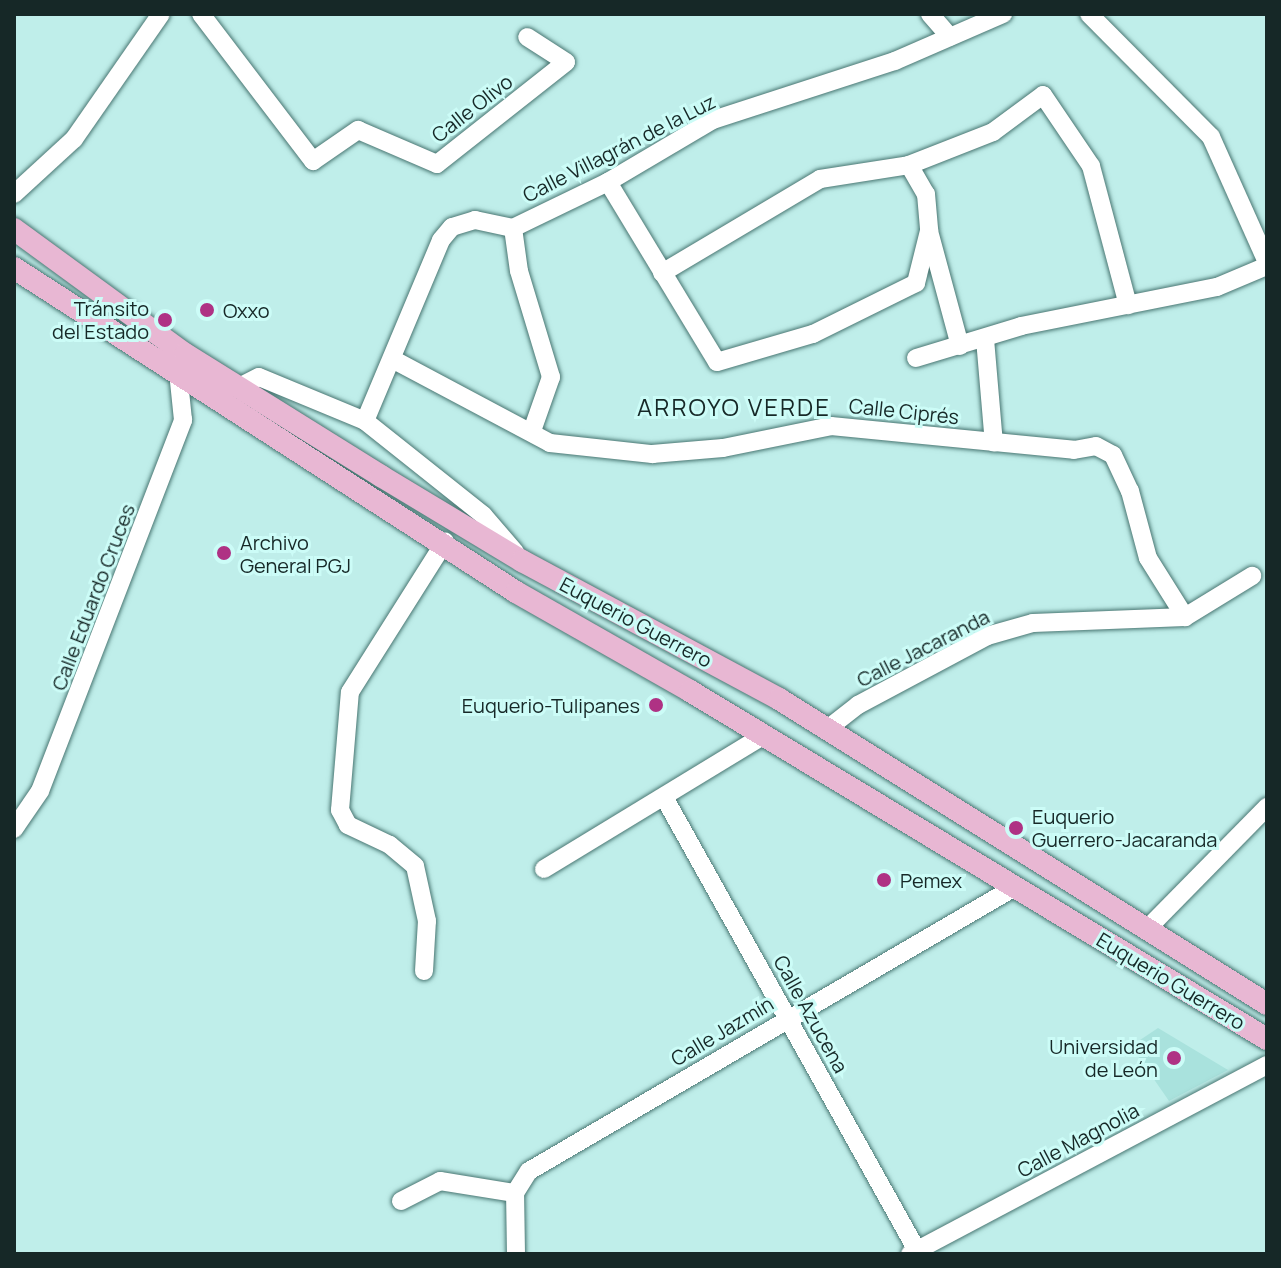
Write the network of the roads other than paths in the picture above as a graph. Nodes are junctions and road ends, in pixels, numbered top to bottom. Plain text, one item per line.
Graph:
1 (161, 14) edge
2 (201, 14) edge
3 (930, 14) edge
4 (1003, 14) edge
5 (1089, 14) edge
6 (527, 37) dead end
7 (950, 37) junction
8 (909, 165) junction
9 (608, 182) junction
10 (14, 194) edge
11 (513, 228) junction
12 (14, 229) edge
13 (929, 231) junction
14 (14, 244) edge
15 (1267, 264) edge
16 (14, 268) edge
17 (71, 271) junction
18 (662, 273) junction
19 (916, 283) junction
20 (947, 301) junction
21 (1128, 305) junction
22 (985, 339) junction
23 (960, 346) junction
24 (916, 358) dead end
25 (394, 360) junction
26 (178, 372) junction
27 (239, 387) junction
28 (365, 421) junction
29 (532, 431) junction
30 (994, 443) junction
31 (445, 542) junction
32 (522, 561) junction
33 (1252, 576) dead end
34 (1185, 617) junction
35 (826, 730) junction
36 (764, 735) junction
37 (664, 797) junction
38 (1267, 807) edge
39 (14, 829) edge
40 (544, 869) dead end
41 (1015, 887) junction
42 (1146, 930) junction
43 (424, 971) dead end
44 (1265, 998) edge
45 (788, 1017) junction
46 (1267, 1039) edge
47 (1267, 1065) edge
48 (515, 1193) junction
49 (401, 1201) dead end
50 (915, 1253) edge
51 (516, 1254) edge

1 - 10 street
2 - 6 street, Calle Olivo
3 - 7 street
4 - 7 street, Calle Villagrán de la Luz
5 - 15 street
7 - 9 street, Calle Villagrán de la Luz
8 - 13 street
8 - 18 street
8 - 21 street
9 - 11 street, Calle Villagrán de la Luz
9 - 18 street
11 - 25 street, Calle Villagrán de la Luz
11 - 29 street
12 - 17 main road, Euquerio Guerrero
13 - 19 street
13 - 20 street
14 - 17 main road
15 - 21 street
16 - 26 main road, Euquerio Guerrero
17 - 27 main road, Euquerio Guerrero
18 - 19 street
19 - 20 street
20 - 23 street
21 - 22 street
22 - 23 street
22 - 30 street
23 - 24 street
25 - 28 street, Calle Villagrán de la Luz
25 - 29 street, Calle Ciprés
26 - 31 main road, Euquerio Guerrero
26 - 39 street, Calle Eduardo Cruces
27 - 28 street
27 - 32 main road, Euquerio Guerrero
28 - 32 street
29 - 30 street, Calle Ciprés
30 - 34 street, Calle Ciprés
31 - 36 main road, Euquerio Guerrero
31 - 43 street
32 - 35 main road, Euquerio Guerrero
33 - 34 street
34 - 35 street, Calle Jacaranda
35 - 42 main road, Euquerio Guerrero
36 - 37 street
36 - 41 main road, Euquerio Guerrero
37 - 40 street
37 - 45 street, Calle Azucena
38 - 42 street
41 - 45 street, Calle Jazmín
41 - 46 main road, Euquerio Guerrero
42 - 44 main road, Euquerio Guerrero
45 - 48 street, Calle Jazmín
45 - 50 street, Calle Azucena
47 - 50 street, Calle Magnolia
48 - 49 street
48 - 51 street

